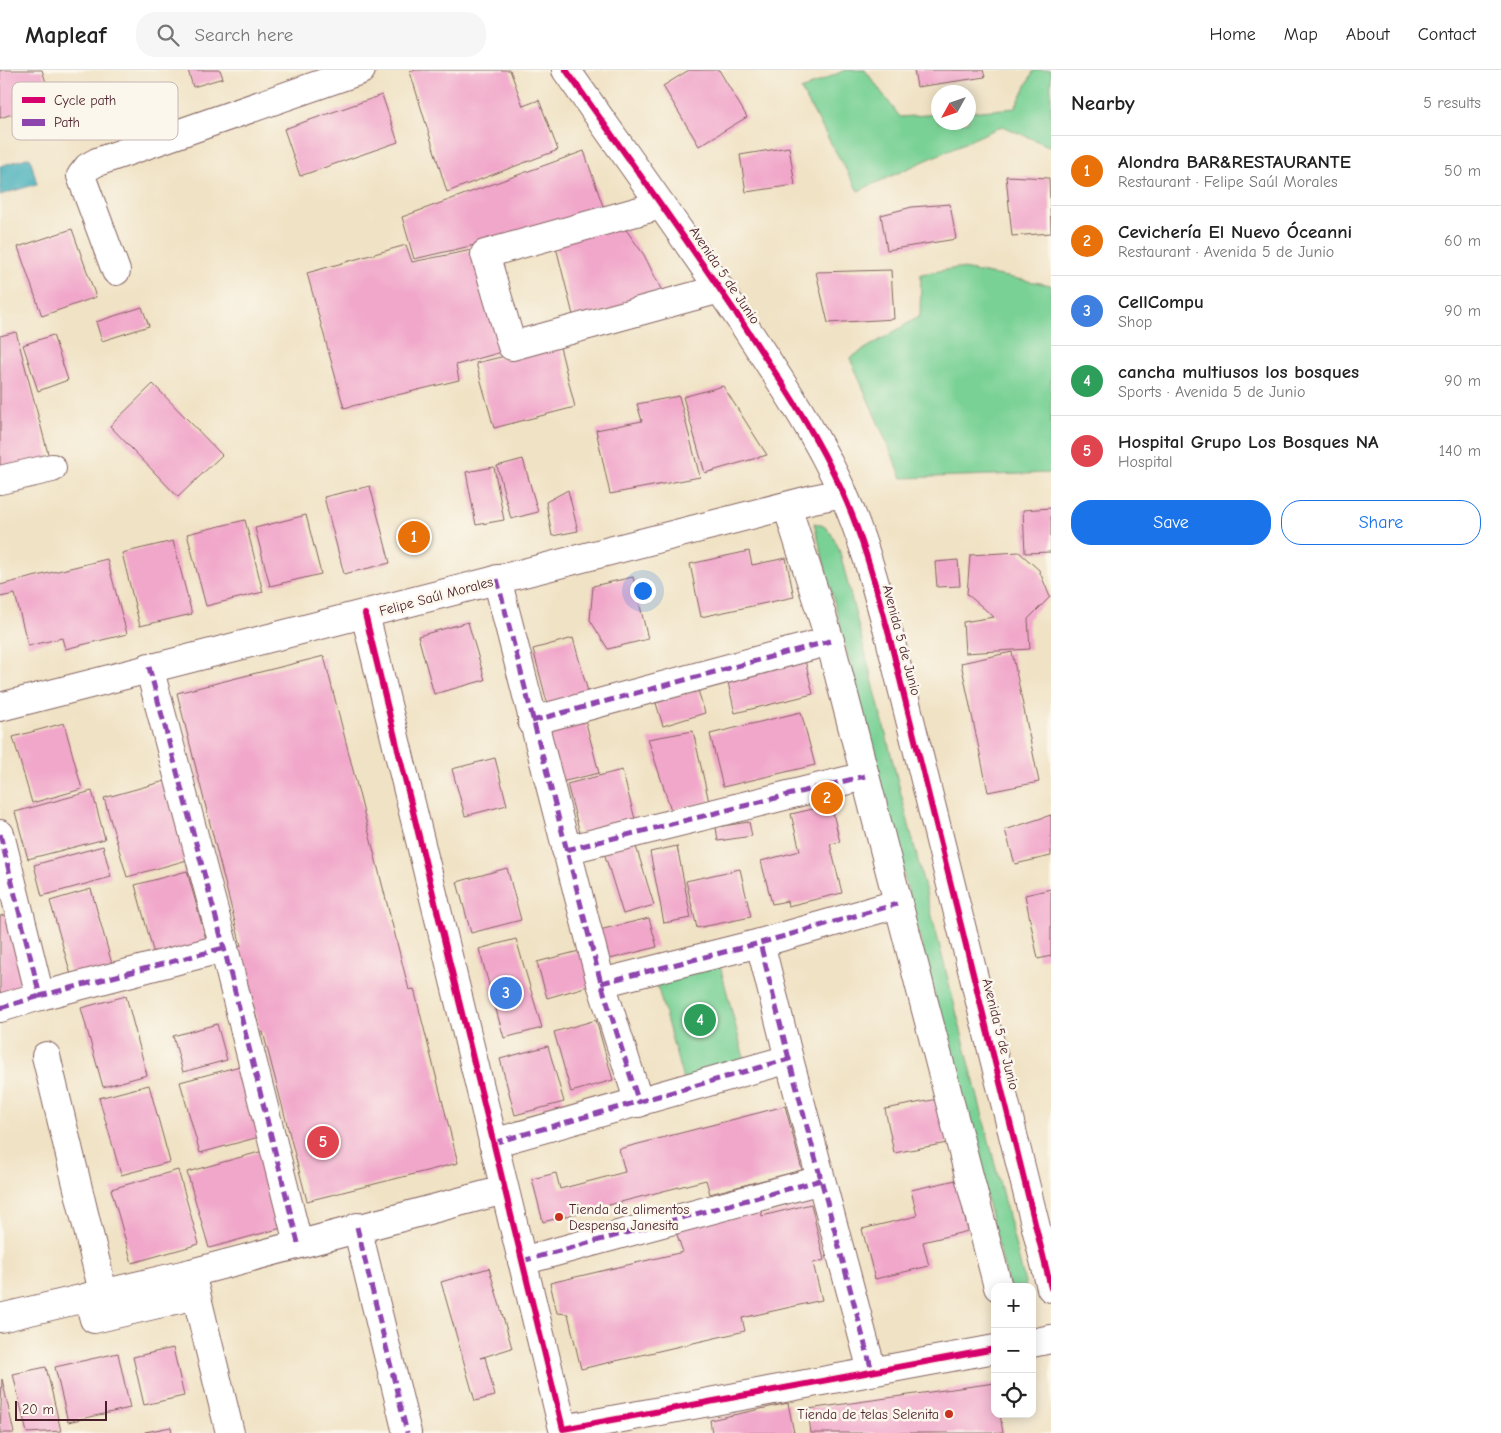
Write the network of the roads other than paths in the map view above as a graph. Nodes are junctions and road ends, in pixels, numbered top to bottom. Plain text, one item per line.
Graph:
1 (361, 70) edge
2 (566, 70) edge
3 (178, 134) edge
4 (160, 140) edge
5 (661, 205) junction
6 (116, 271) dead end
7 (720, 289) junction
8 (52, 468) dead end
9 (0, 480) edge
10 (843, 493) junction
11 (788, 506) junction
12 (497, 579) junction
13 (365, 614) junction
14 (830, 641) junction
15 (149, 667) junction
16 (0, 707) edge
17 (532, 721) junction
18 (864, 776) junction
19 (0, 834) edge
20 (566, 850) junction
21 (898, 904) junction
22 (760, 943) junction
23 (224, 948) junction
24 (601, 983) junction
25 (40, 996) junction
26 (0, 1008) edge
27 (46, 1056) dead end
28 (789, 1058) junction
29 (639, 1103) junction
30 (493, 1143) junction
31 (821, 1180) junction
32 (504, 1190) junction
33 (357, 1227) junction
34 (298, 1243) junction
35 (522, 1261) junction
36 (997, 1283) edge
37 (193, 1284) junction
38 (1051, 1288) edge
39 (95, 1295) junction
40 (0, 1318) edge
41 (1051, 1339) edge
42 (1036, 1342) edge
43 (991, 1351) edge
44 (872, 1371) junction
45 (595, 1429) edge
46 (230, 1433) edge
47 (407, 1433) edge

1 - 3 street
2 - 5 street, Avenida 5 de Junio
4 - 6 street
5 - 7 street, Avenida 5 de Junio
5 - 7 street
7 - 10 street, Avenida 5 de Junio
8 - 9 street
10 - 11 street, Felipe Saúl Morales
10 - 38 street, Avenida 5 de Junio
11 - 12 street, Felipe Saúl Morales
11 - 14 street
12 - 13 street, Felipe Saúl Morales
12 - 17 street
13 - 15 street, Felipe Saúl Morales
13 - 30 street
14 - 17 street
14 - 18 street
15 - 16 street, Felipe Saúl Morales
15 - 23 street
17 - 20 street
18 - 20 street
18 - 21 street
19 - 25 street
20 - 24 street
21 - 22 street
21 - 36 street
22 - 24 street
22 - 28 street
23 - 25 street
23 - 34 street
24 - 29 street
25 - 26 street
27 - 39 street
28 - 29 street
28 - 31 street
29 - 30 street
30 - 32 street
31 - 35 street
31 - 44 street
32 - 33 street
32 - 35 street
33 - 34 street
33 - 47 street
34 - 37 street
35 - 45 street
37 - 39 street
37 - 46 street
39 - 40 street
41 - 42 street
43 - 44 street
44 - 45 street

